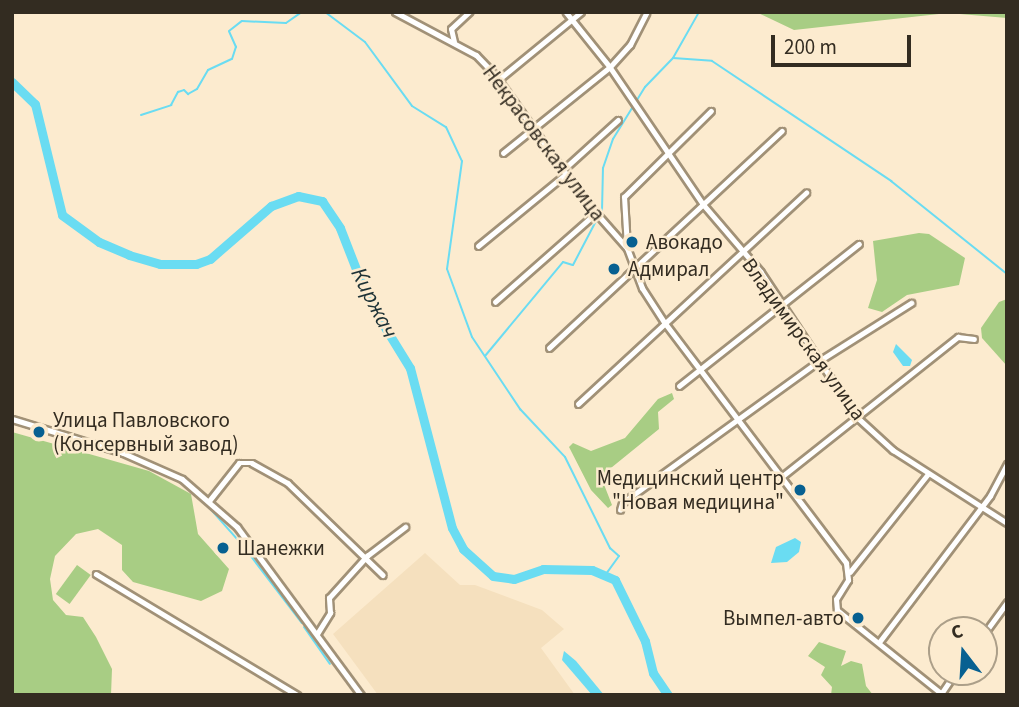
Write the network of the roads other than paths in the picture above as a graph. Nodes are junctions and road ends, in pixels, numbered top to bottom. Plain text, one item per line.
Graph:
1 (395, 12) edge
2 (469, 12) edge
3 (566, 12) edge
4 (581, 12) edge
5 (646, 13) edge
6 (572, 19) junction
7 (454, 42) junction
8 (610, 67) junction
9 (498, 80) junction
10 (710, 111) dead end
11 (618, 120) dead end
12 (533, 129) junction
13 (782, 131) dead end
14 (503, 153) dead end
15 (666, 153) junction
16 (564, 172) junction
17 (806, 193) dead end
18 (703, 204) junction
19 (596, 213) junction
20 (859, 244) dead end
21 (478, 246) dead end
22 (627, 248) junction
23 (742, 253) junction
24 (635, 272) junction
25 (495, 302) dead end
26 (911, 303) dead end
27 (783, 304) junction
28 (664, 322) junction
29 (974, 339) dead end
30 (549, 348) dead end
31 (819, 361) junction
32 (700, 369) junction
33 (679, 386) dead end
34 (578, 404) dead end
35 (857, 416) junction
36 (12, 419) edge
37 (738, 420) junction
38 (1007, 464) edge
39 (928, 474) junction
40 (780, 479) junction
41 (209, 501) junction
42 (981, 505) junction
43 (620, 510) dead end
44 (1007, 523) edge
45 (405, 527) dead end
46 (367, 556) junction
47 (850, 572) junction
48 (96, 574) dead end
49 (383, 575) dead end
50 (317, 634) junction
51 (880, 641) junction
52 (941, 694) edge
53 (298, 695) edge
54 (361, 695) edge

1 - 7 street, Некрасовская улица
2 - 7 street
3 - 6 street, Владимирская улица
4 - 6 street
5 - 8 street
6 - 8 street, Владимирская улица
6 - 9 street
7 - 9 street, Некрасовская улица
8 - 12 street
8 - 15 street, Владимирская улица
9 - 12 street, Некрасовская улица
10 - 15 street
11 - 16 street
12 - 14 street
12 - 16 street, Некрасовская улица
13 - 18 street
15 - 18 street, Владимирская улица
15 - 22 street
16 - 19 street, Некрасовская улица
16 - 21 street
17 - 23 street
18 - 23 street, Владимирская улица
18 - 24 street
19 - 22 street, Некрасовская улица
19 - 25 street
20 - 27 street
22 - 24 street, Некрасовская улица
23 - 27 street, Владимирская улица
23 - 28 street
24 - 28 street, Некрасовская улица
24 - 30 street
26 - 31 street
27 - 31 street, Владимирская улица
27 - 32 street
28 - 32 street, Некрасовская улица
28 - 34 street
29 - 35 street
31 - 35 street, Владимирская улица
31 - 37 street
32 - 33 street
32 - 37 street, Некрасовская улица
35 - 39 street, Владимирская улица
35 - 40 street
36 - 41 street
37 - 40 street, Некрасовская улица
37 - 43 street
38 - 42 street
39 - 42 street, Владимирская улица
39 - 47 street
40 - 47 street, Некрасовская улица
41 - 46 street
41 - 50 street
42 - 44 street, Владимирская улица
42 - 51 street
45 - 46 street
46 - 49 street
46 - 50 street
47 - 51 street
48 - 53 street
50 - 54 street
51 - 52 street

